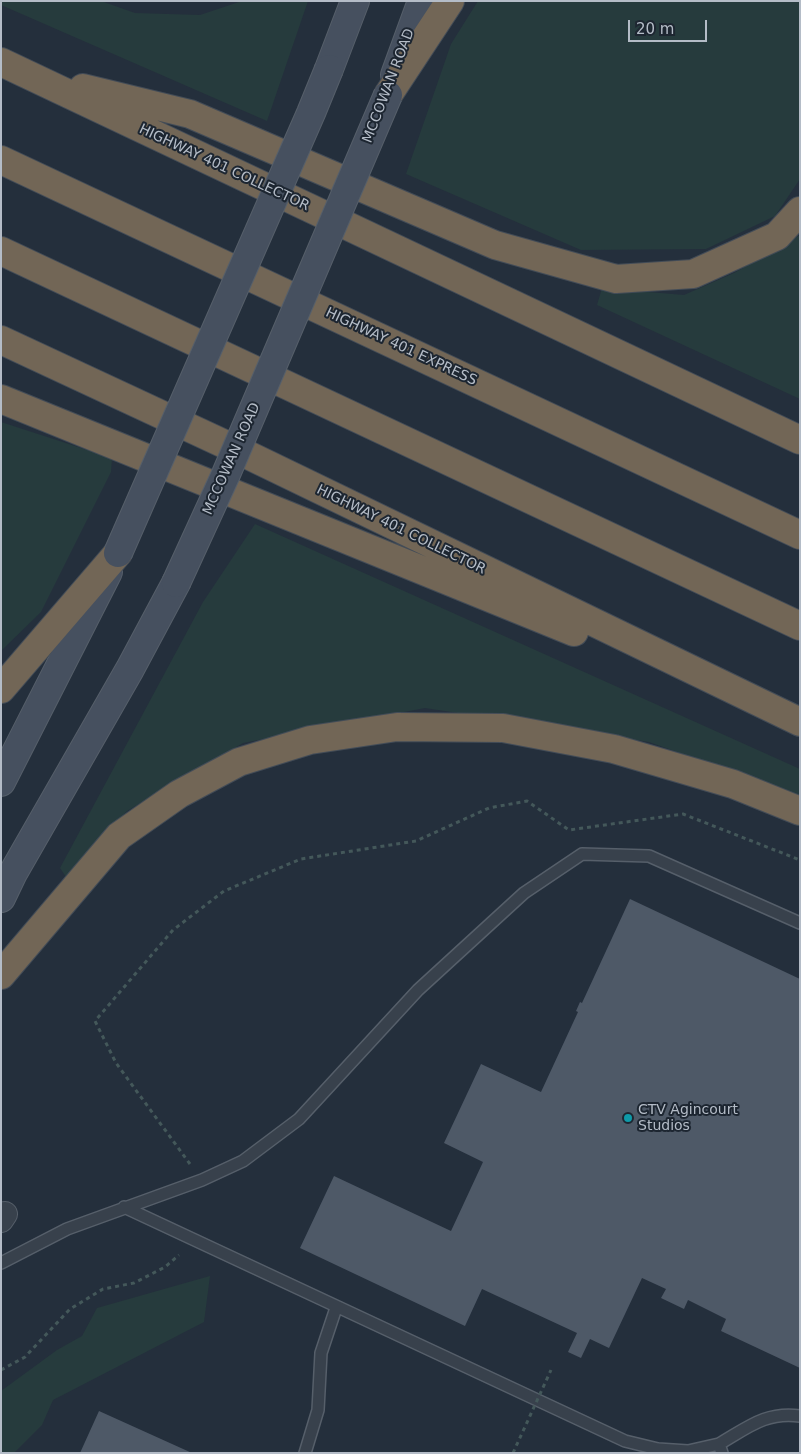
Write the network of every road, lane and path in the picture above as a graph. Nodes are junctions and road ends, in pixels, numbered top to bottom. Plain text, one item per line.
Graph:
1 (355, 1) edge
2 (422, 1) edge
3 (450, 1) edge
4 (1, 62) edge
5 (26, 74) junction
6 (388, 95) junction
7 (1, 160) edge
8 (800, 211) edge
9 (1, 250) edge
10 (1, 340) edge
11 (1, 399) edge
12 (800, 440) edge
13 (800, 535) edge
14 (118, 553) junction
15 (800, 626) edge
16 (1, 689) edge
17 (800, 723) edge
18 (1, 782) edge
19 (800, 811) edge
20 (800, 860) edge
21 (1, 898) edge
22 (800, 923) edge
23 (1, 975) edge
24 (202, 1180) junction
25 (124, 1207) junction
26 (183, 1251) dead end
27 (1, 1263) edge
28 (336, 1308) junction
29 (1, 1370) edge
30 (551, 1370) dead end
31 (800, 1416) edge
32 (720, 1449) edge
33 (305, 1453) edge
34 (513, 1453) edge

1 - 14 main road, bridge
2 - 6 main road, MCCOWAN ROAD
3 - 6 highway
4 - 5 highway, HIGHWAY 401 COLLECTOR
5 - 8 highway
5 - 12 highway, HIGHWAY 401 COLLECTOR
6 - 21 main road, MCCOWAN ROAD, bridge
7 - 13 highway, HIGHWAY 401 EXPRESS
9 - 15 highway
10 - 17 highway, HIGHWAY 401 COLLECTOR
11 - 17 highway
14 - 16 highway
14 - 18 main road
19 - 23 highway
20 - 24 path
22 - 24 lane
24 - 25 lane
25 - 27 lane
25 - 28 lane
26 - 29 path
28 - 32 lane
28 - 33 lane
30 - 34 path, bridge
31 - 32 lane

